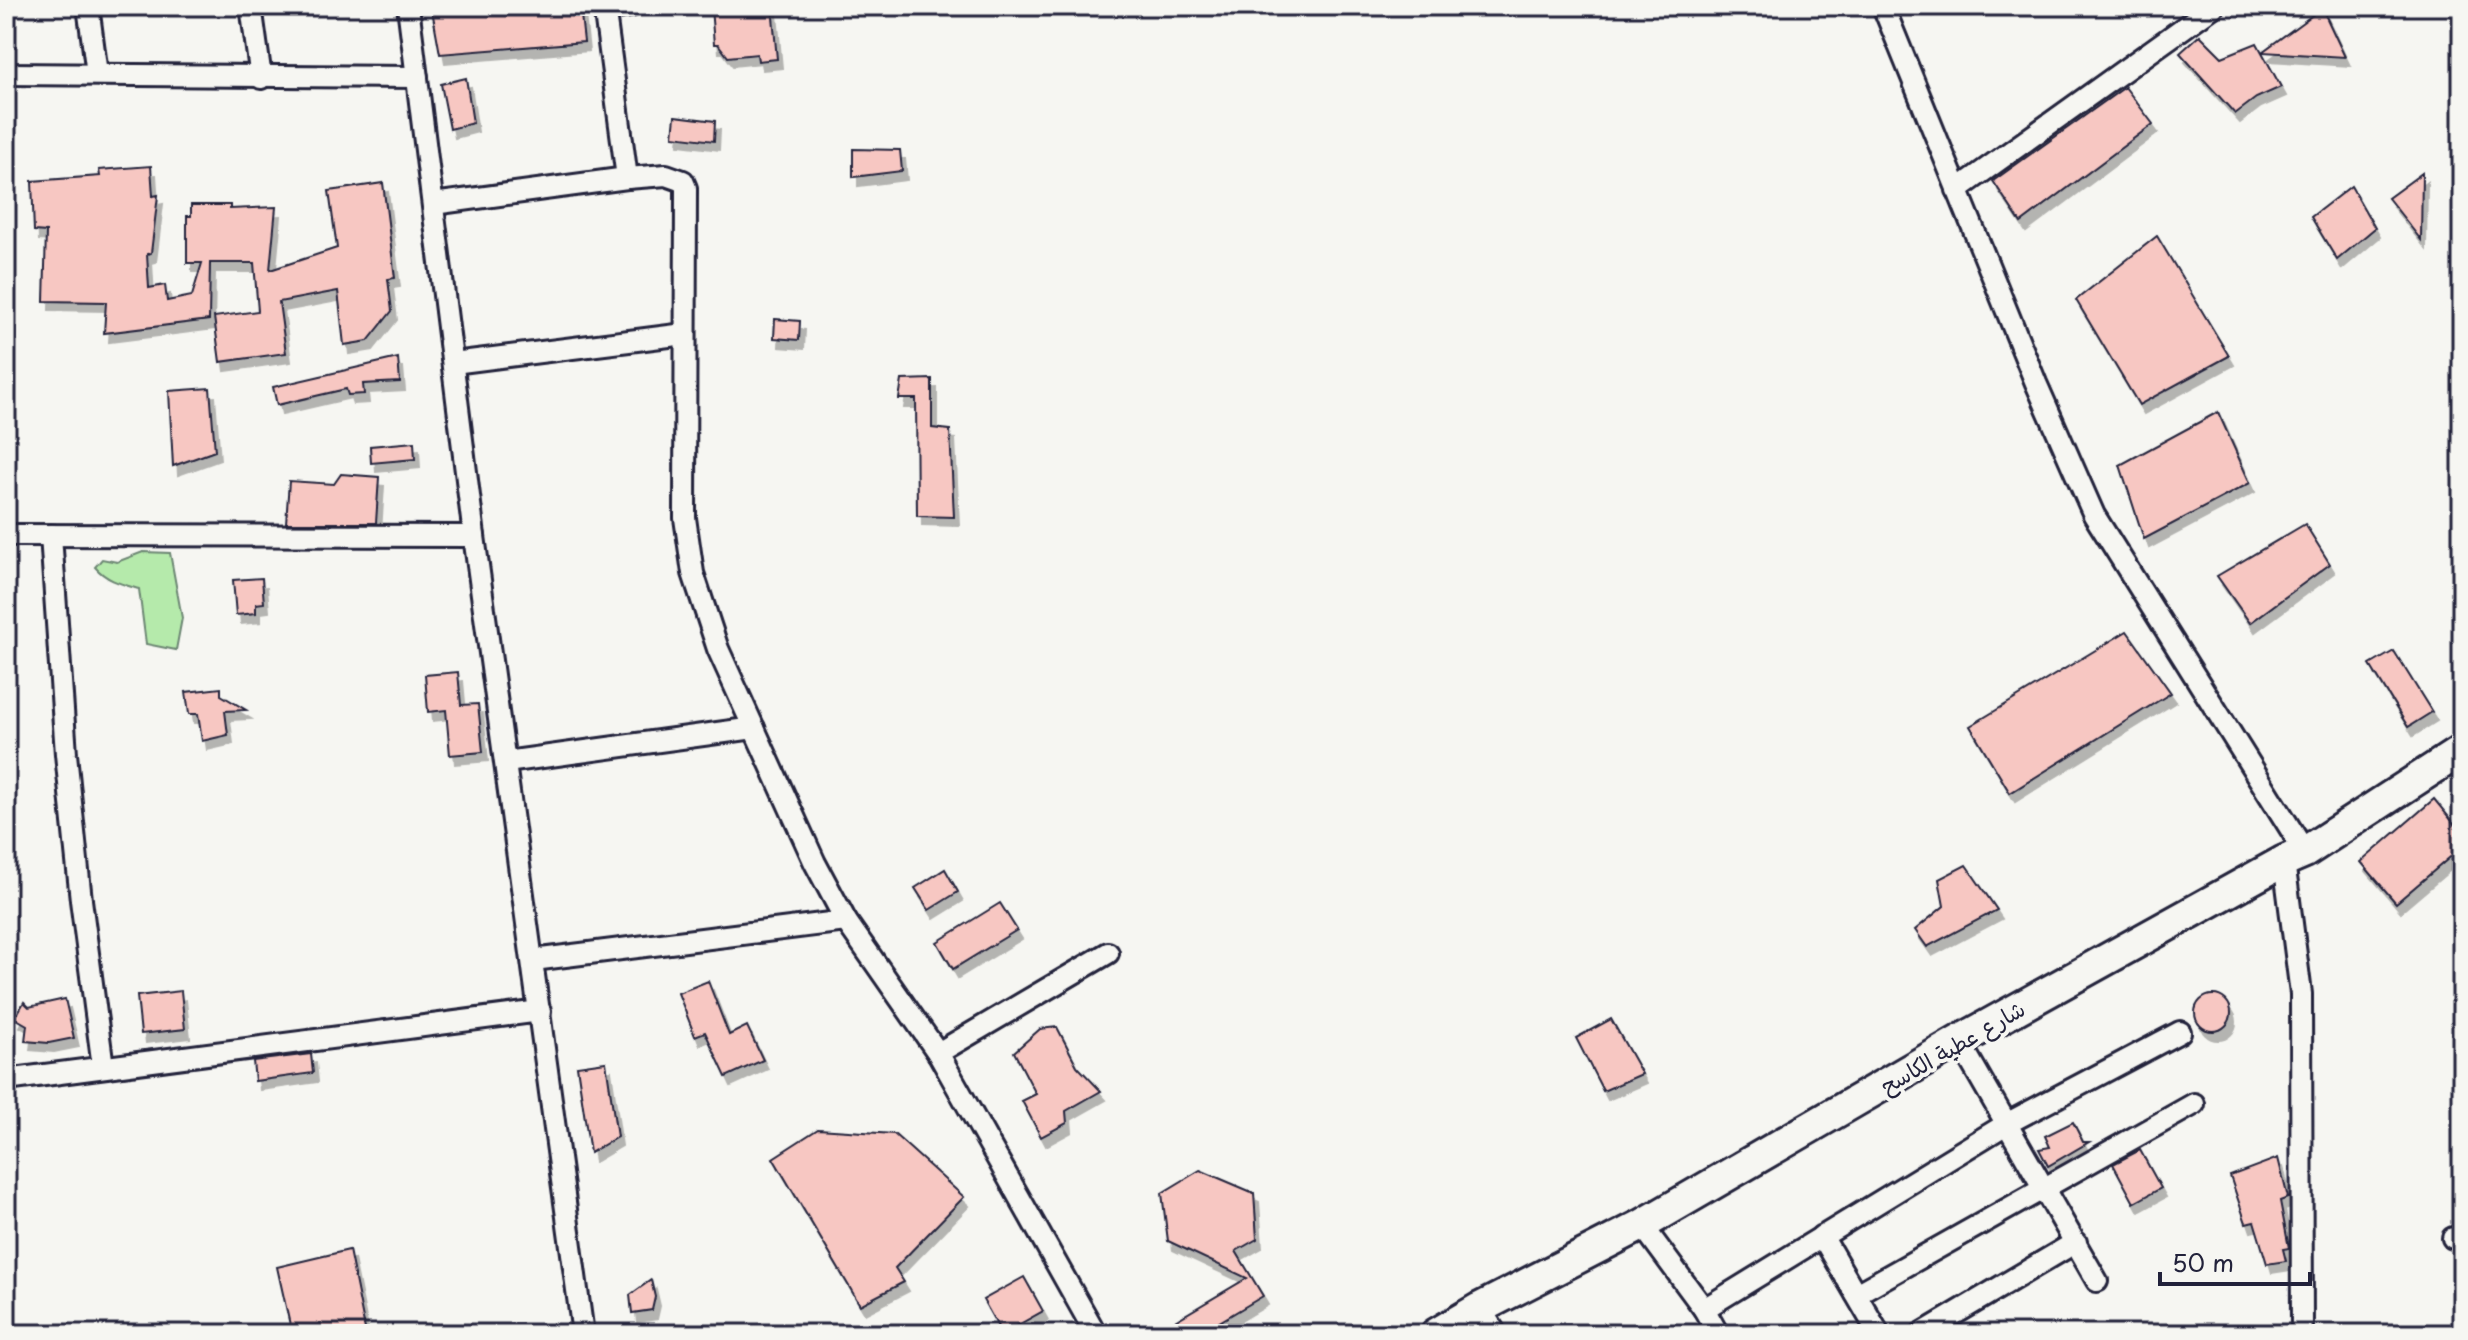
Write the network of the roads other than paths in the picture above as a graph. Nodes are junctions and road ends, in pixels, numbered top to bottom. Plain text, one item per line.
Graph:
1 (88, 6) edge
2 (251, 6) edge
3 (408, 6) edge
4 (630, 6) edge
5 (1883, 6) edge
6 (2214, 6) edge
7 (604, 8) edge
8 (6, 74) edge
9 (97, 74) junction
10 (417, 77) junction
11 (261, 78) junction
12 (627, 178) junction
13 (1957, 190) junction
14 (433, 204) junction
15 (685, 334) junction
16 (453, 363) junction
17 (6, 535) edge
18 (51, 535) junction
19 (474, 536) junction
20 (754, 728) junction
21 (2462, 750) edge
22 (506, 762) junction
23 (2294, 856) junction
24 (846, 921) junction
25 (1108, 953) dead end
26 (533, 960) junction
27 (540, 1011) junction
28 (2180, 1032) dead end
29 (1959, 1041) junction
30 (938, 1053) junction
31 (103, 1067) junction
32 (6, 1080) edge
33 (2194, 1104) dead end
34 (2008, 1123) junction
35 (2044, 1187) junction
36 (1642, 1225) junction
37 (1822, 1236) junction
38 (2076, 1242) junction
39 (2097, 1281) dead end
40 (1856, 1294) junction
41 (1480, 1308) junction
42 (1704, 1309) junction
43 (583, 1334) edge
44 (1096, 1334) edge
45 (1436, 1334) edge
46 (1496, 1334) edge
47 (1718, 1334) edge
48 (1879, 1334) edge
49 (1921, 1334) edge
50 (2302, 1334) edge

1 - 9 street
2 - 11 street
3 - 10 street
4 - 7 street
5 - 13 street
6 - 13 street
7 - 12 street
8 - 9 street
9 - 11 street
10 - 11 street
10 - 14 street
12 - 14 street
12 - 15 street
13 - 23 street
14 - 16 street
15 - 16 street
15 - 20 street
16 - 19 street
17 - 18 street
18 - 19 street
18 - 31 street
19 - 22 street
20 - 22 street
20 - 24 street
21 - 23 street, شارع عطية الكاسح
22 - 26 street
23 - 29 street, شارع عطية الكاسح
23 - 50 street
24 - 26 street
24 - 30 street
25 - 30 street
26 - 27 street
27 - 31 street
27 - 43 street
28 - 34 street
29 - 34 street
29 - 36 street, شارع عطية الكاسح
30 - 44 street
31 - 32 street
33 - 35 street
34 - 35 street
34 - 37 street
35 - 38 street
35 - 40 street
36 - 41 street, شارع عطية الكاسح
36 - 42 street
37 - 40 street
37 - 42 street
38 - 39 street
38 - 49 street
40 - 48 street
41 - 45 street, شارع عطية الكاسح
41 - 46 street
42 - 47 street

